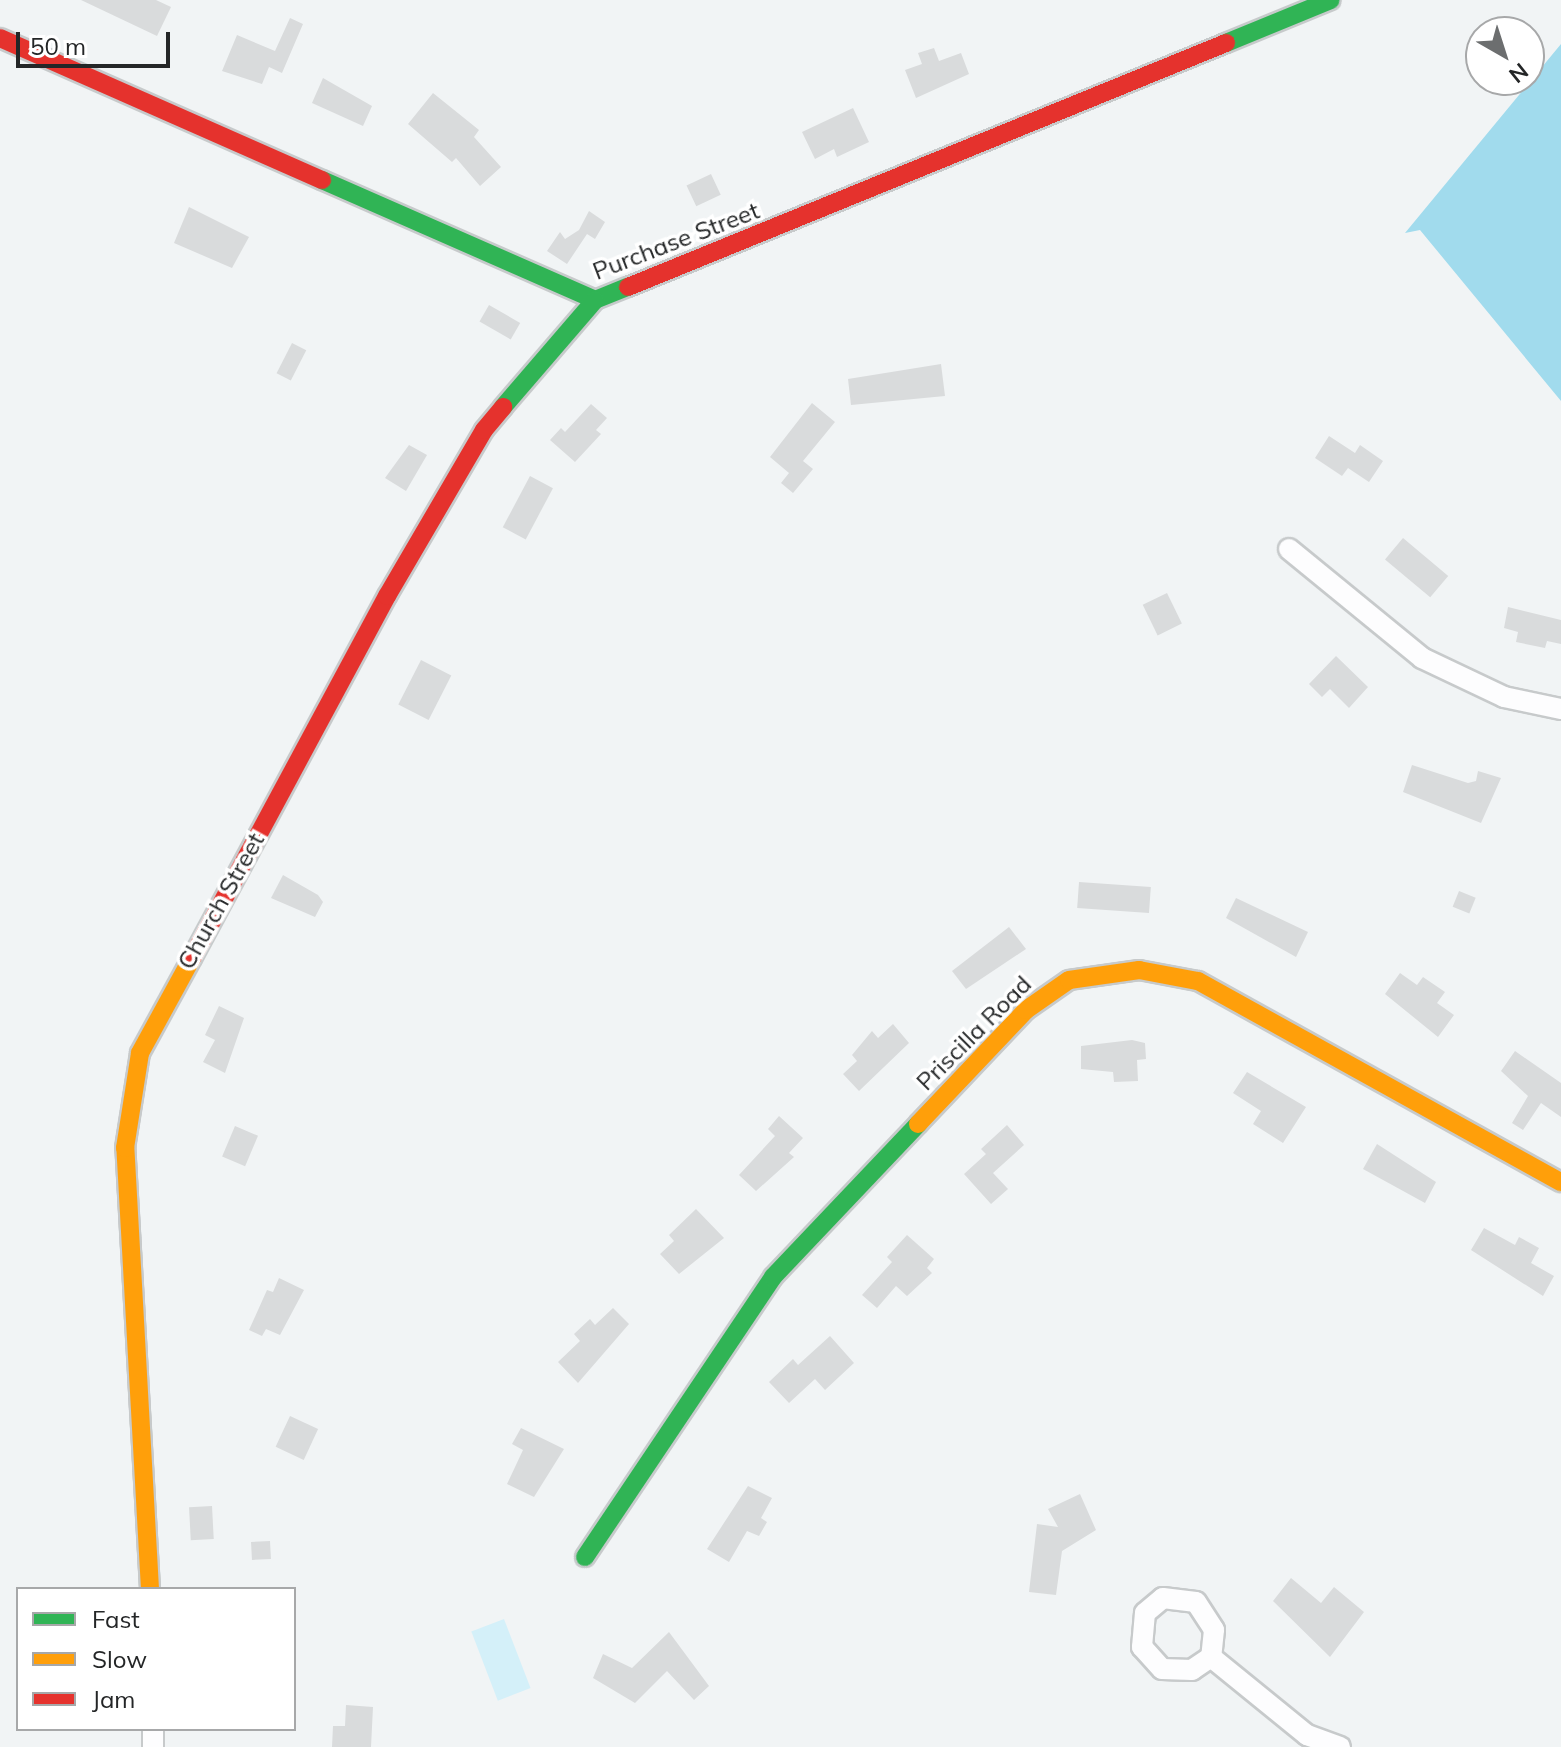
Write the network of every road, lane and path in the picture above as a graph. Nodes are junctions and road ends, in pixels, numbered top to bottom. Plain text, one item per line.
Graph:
1 (1331, 0) edge
2 (0, 38) edge
3 (595, 300) junction
4 (1289, 549) dead end
5 (1561, 709) edge
6 (1561, 1182) edge
7 (585, 1557) dead end
8 (150, 1587) edge
9 (1211, 1657) dead end
10 (1310, 1741) edge
11 (1340, 1747) edge

1 - 3 street, Purchase Street
2 - 3 street, Purchase Street
3 - 8 street, Church Street
4 - 5 street
6 - 7 street, Priscilla Road
9 - 10 street
10 - 11 street

